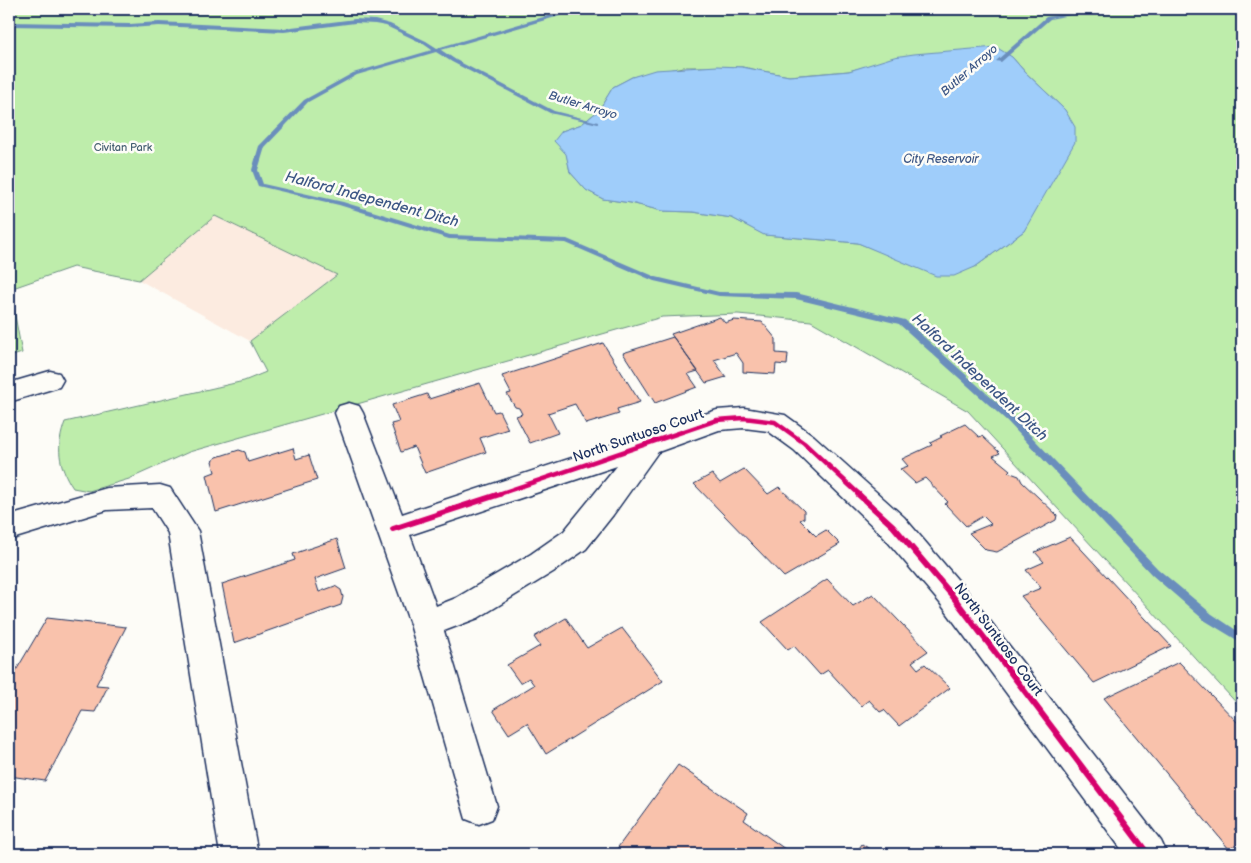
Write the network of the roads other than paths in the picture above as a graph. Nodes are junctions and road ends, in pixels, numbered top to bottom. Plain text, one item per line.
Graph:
1 (50, 380) dead end
2 (9, 392) edge
3 (349, 414) dead end
4 (648, 445) junction
5 (9, 528) edge
6 (393, 529) junction
7 (426, 624) junction
8 (479, 806) dead end
9 (239, 854) edge
10 (1148, 854) edge

1 - 2 street
3 - 6 street
4 - 6 street, North Suntuoso Court
4 - 7 street
4 - 10 street, North Suntuoso Court
5 - 9 street
6 - 7 street
7 - 8 street

